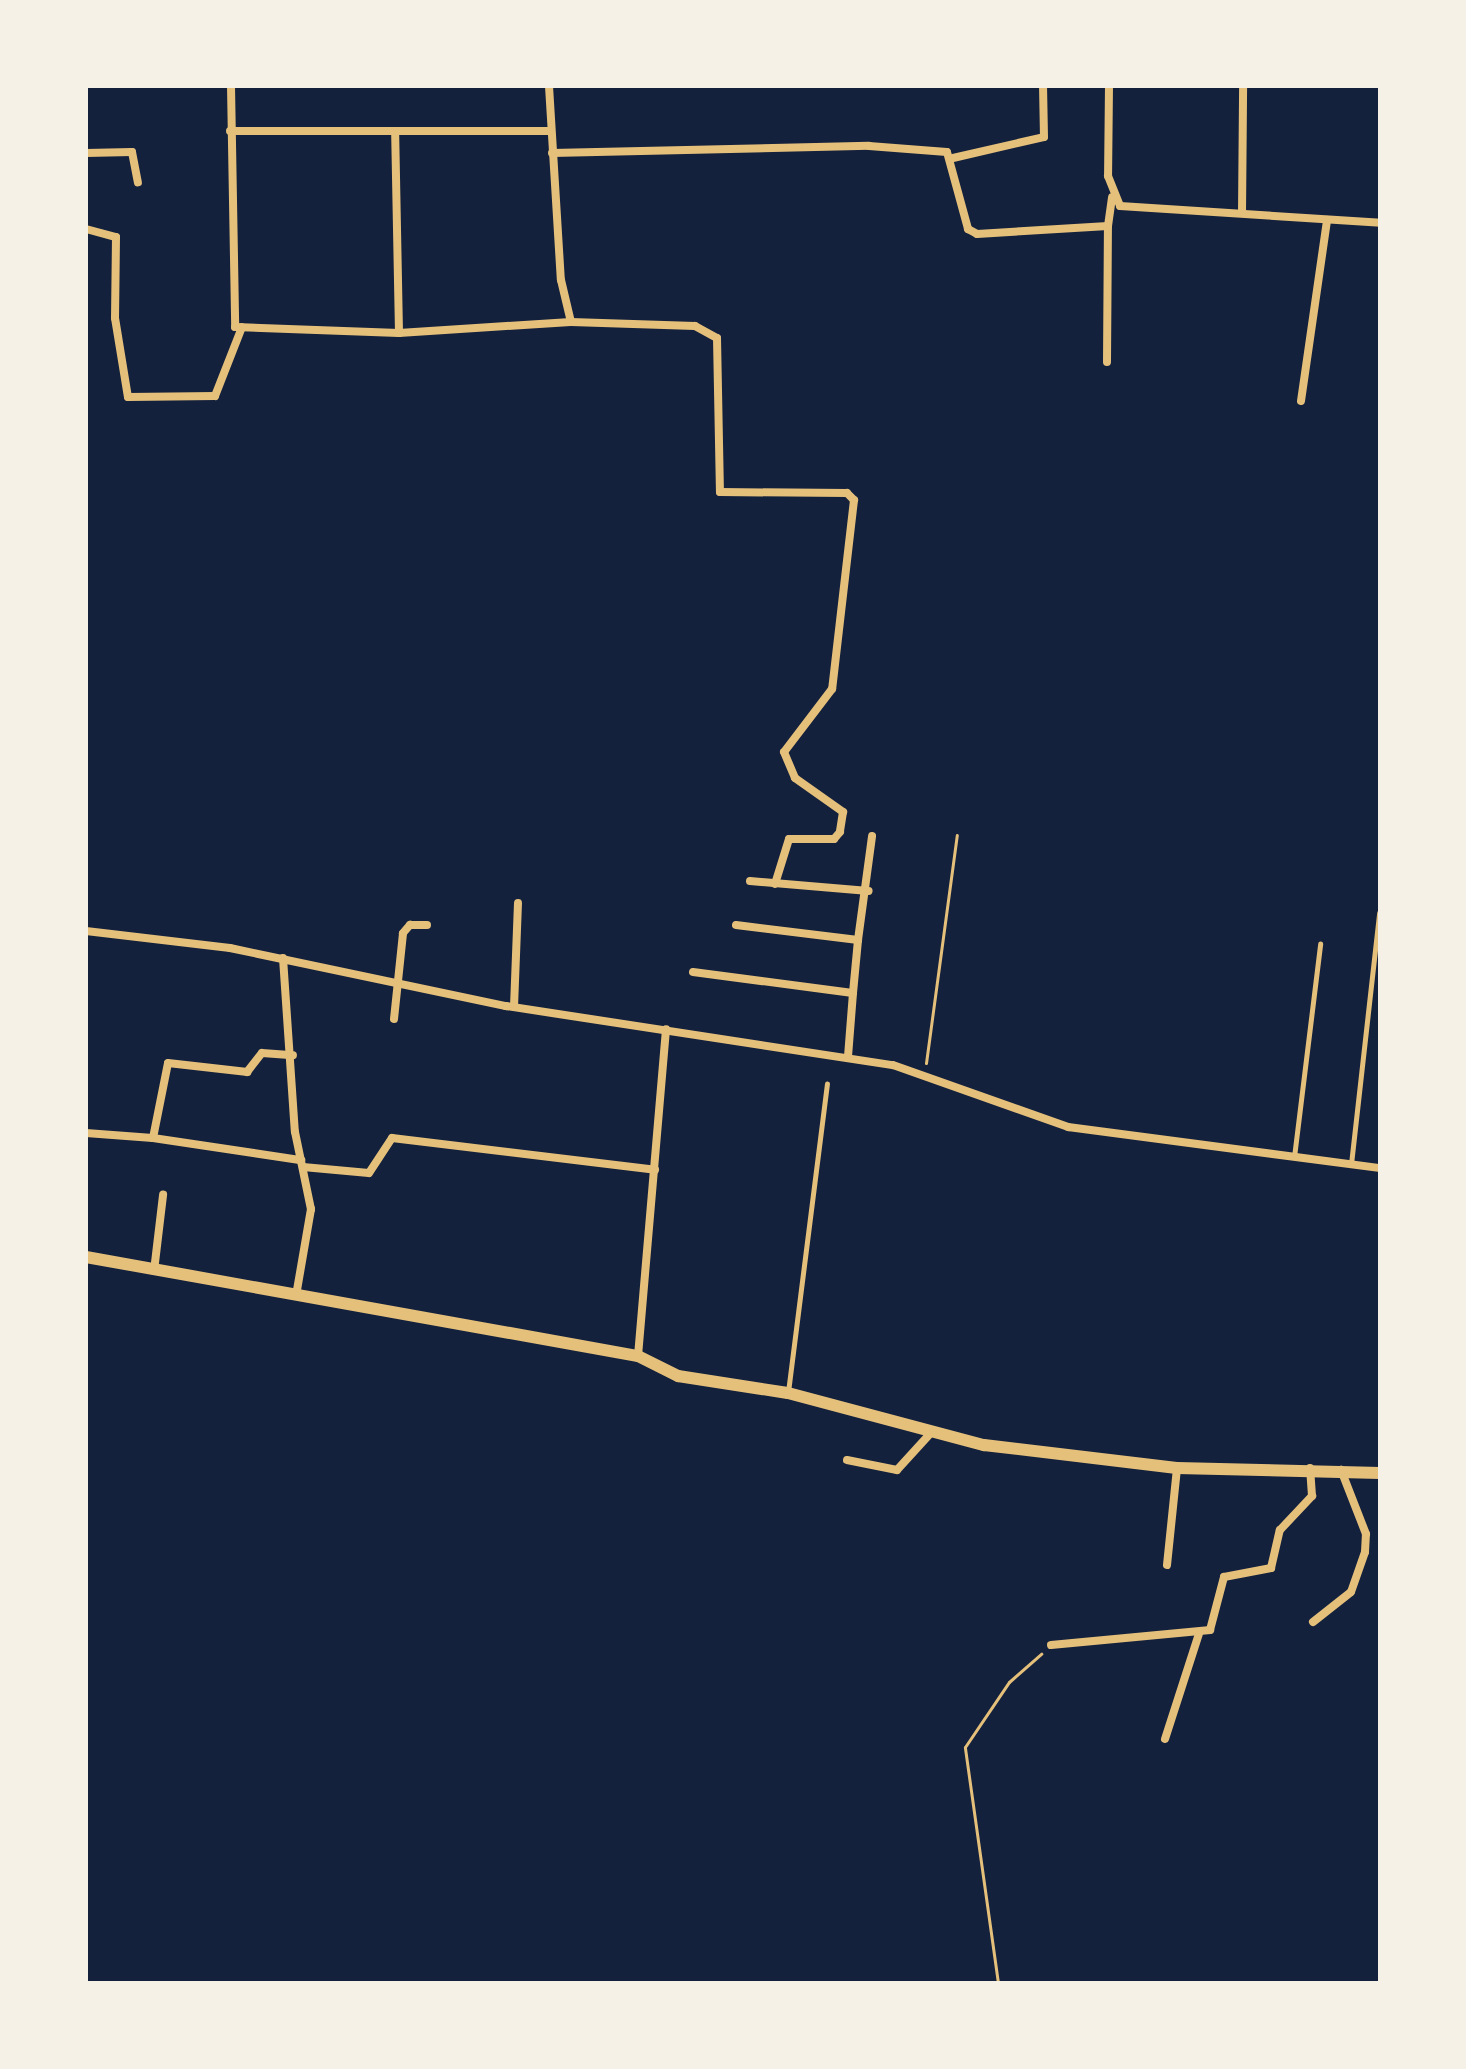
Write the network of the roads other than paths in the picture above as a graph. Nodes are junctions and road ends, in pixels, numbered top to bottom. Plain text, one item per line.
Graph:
1 (231, 86) edge
2 (549, 86) edge
3 (1043, 86) edge
4 (1109, 86) edge
5 (1243, 86) edge
6 (230, 131) junction
7 (549, 131) junction
8 (395, 133) junction
9 (86, 153) edge
10 (552, 153) junction
11 (953, 158) junction
12 (138, 182) dead end
13 (1112, 197) junction
14 (1242, 213) junction
15 (1327, 220) junction
16 (1380, 223) edge
17 (1108, 226) junction
18 (86, 229) edge
19 (571, 322) junction
20 (242, 327) junction
21 (399, 333) junction
22 (1107, 362) dead end
23 (1301, 401) dead end
24 (872, 836) dead end
25 (750, 881) dead end
26 (775, 884) junction
27 (869, 891) junction
28 (518, 903) dead end
29 (1379, 913) edge
30 (427, 925) dead end
31 (736, 925) dead end
32 (86, 931) edge
33 (858, 940) junction
34 (1320, 944) dead end
35 (283, 958) junction
36 (693, 972) dead end
37 (395, 982) junction
38 (853, 993) junction
39 (514, 1007) junction
40 (394, 1019) dead end
41 (666, 1029) junction
42 (293, 1055) junction
43 (848, 1057) junction
44 (827, 1083) dead end
45 (86, 1133) edge
46 (153, 1138) junction
47 (1294, 1158) junction
48 (302, 1164) junction
49 (1351, 1165) junction
50 (1380, 1168) edge
51 (655, 1170) junction
52 (163, 1195) dead end
53 (86, 1257) edge
54 (154, 1272) junction
55 (296, 1296) junction
56 (638, 1356) junction
57 (788, 1393) junction
58 (929, 1435) junction
59 (847, 1460) dead end
60 (1177, 1468) junction
61 (1310, 1468) junction
62 (1341, 1470) junction
63 (1380, 1473) edge
64 (1167, 1565) dead end
65 (1313, 1622) dead end
66 (1199, 1634) junction
67 (1051, 1645) road end
68 (1165, 1739) dead end

1 - 6 street
2 - 7 street
3 - 11 street
4 - 13 street
5 - 14 street
6 - 8 street
6 - 20 street
7 - 8 street
7 - 10 street
8 - 21 street
9 - 12 street
10 - 11 street
10 - 19 street
11 - 17 street
13 - 14 street
13 - 17 street
14 - 15 street
15 - 16 street
15 - 23 street
17 - 22 street
18 - 20 street
19 - 21 street
19 - 26 street
20 - 21 street
24 - 27 street
25 - 26 street
26 - 27 street
27 - 33 street
28 - 39 street
29 - 49 lane
30 - 37 street
31 - 33 street
32 - 35 street
33 - 38 street
34 - 47 lane
35 - 37 street
35 - 42 street
36 - 38 street
37 - 39 street
37 - 40 street
38 - 43 street
39 - 41 street
41 - 43 street
41 - 51 street
42 - 46 street
42 - 48 street
43 - 47 street
44 - 57 lane
45 - 46 street
46 - 48 street
47 - 49 street
48 - 51 street
48 - 55 street
49 - 50 street
51 - 56 street
52 - 54 street
53 - 54 street
54 - 55 street
55 - 56 street
56 - 57 street
57 - 58 street
58 - 59 street
58 - 60 street
60 - 61 street
60 - 64 street
61 - 62 street
61 - 66 street
62 - 63 street
62 - 65 street
66 - 67 street
66 - 68 street

